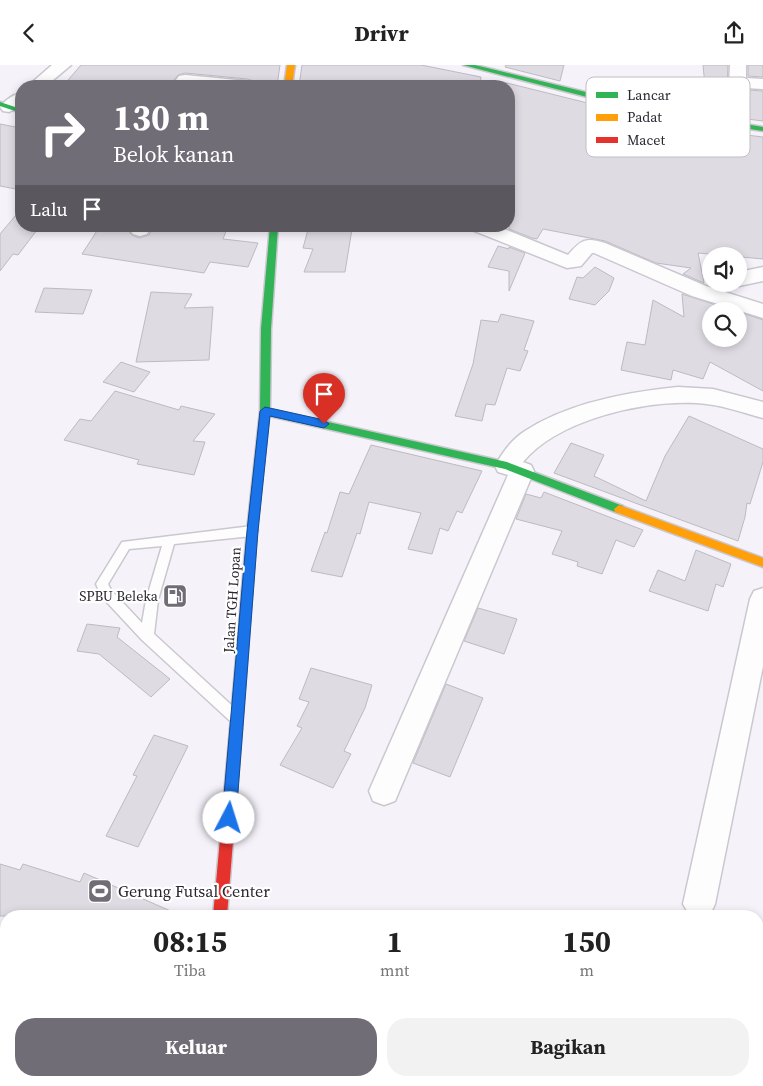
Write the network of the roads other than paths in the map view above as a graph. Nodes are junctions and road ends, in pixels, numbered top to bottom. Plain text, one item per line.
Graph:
1 (63, 65) edge
2 (291, 65) edge
3 (467, 65) edge
4 (501, 69) edge
5 (750, 78) edge
6 (185, 79) dead end
7 (44, 80) edge
8 (194, 80) edge
9 (289, 80) edge
10 (763, 84) edge
11 (586, 93) edge
12 (750, 128) edge
13 (763, 129) edge
14 (274, 232) edge
15 (494, 232) edge
16 (763, 275) edge
17 (747, 278) edge
18 (702, 290) edge
19 (699, 291) junction
20 (763, 311) edge
21 (763, 410) edge
22 (265, 411) junction
23 (514, 469) junction
24 (252, 531) junction
25 (169, 542) junction
26 (763, 563) edge
27 (763, 599) edge
28 (147, 636) junction
29 (238, 719) junction
30 (384, 791) dead end
31 (700, 905) dead end
32 (221, 910) edge

1 - 7 street
2 - 9 main road
3 - 4 main road
4 - 11 main road
5 - 10 street
6 - 8 street
12 - 13 main road
14 - 22 main road, Jalan TGH Lopan
15 - 19 street
16 - 17 street
18 - 19 street
19 - 20 street
21 - 23 street
22 - 23 main road
22 - 24 main road, Jalan TGH Lopan
23 - 26 main road
23 - 30 street
24 - 25 lane
24 - 29 main road, Jalan TGH Lopan
25 - 28 lane
25 - 28 lane
27 - 31 street
28 - 29 lane
29 - 32 main road, Jalan TGH Lopan

